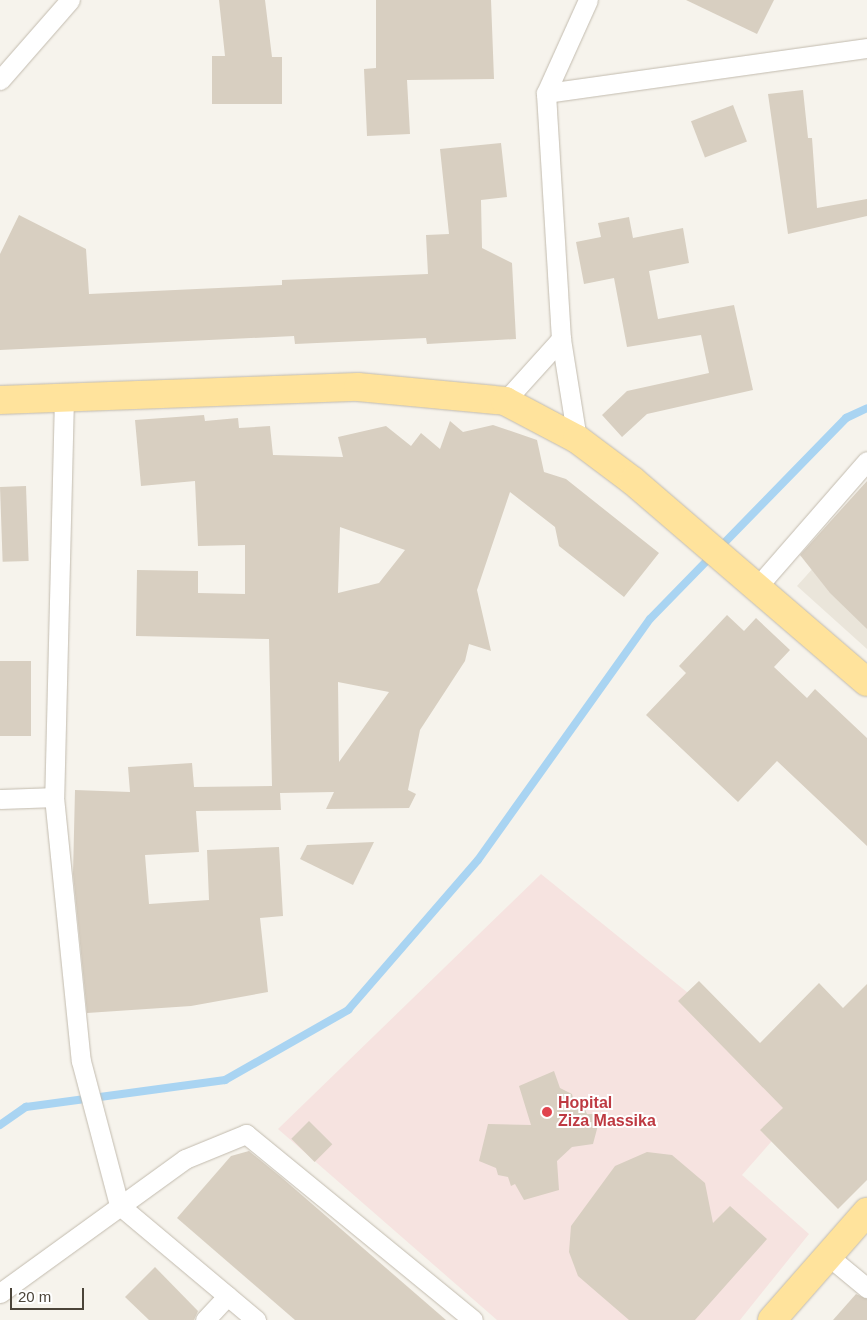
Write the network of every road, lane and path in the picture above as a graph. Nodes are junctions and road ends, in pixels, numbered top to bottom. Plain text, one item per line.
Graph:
1 (70, 0) edge
2 (588, 0) edge
3 (867, 48) edge
4 (1, 75) edge
5 (546, 93) junction
6 (560, 339) junction
7 (64, 397) junction
8 (0, 400) edge
9 (505, 401) junction
10 (578, 439) junction
11 (867, 461) edge
12 (757, 587) junction
13 (867, 682) edge
14 (54, 796) junction
15 (0, 799) edge
16 (119, 1205) junction
17 (867, 1212) edge
18 (827, 1255) junction
19 (867, 1288) edge
20 (0, 1292) edge
21 (227, 1296) junction
22 (205, 1320) edge
23 (256, 1320) edge
24 (473, 1320) edge
25 (772, 1320) edge

1 - 4 street
2 - 5 street
3 - 5 street
5 - 6 street
6 - 9 street
6 - 10 street
7 - 8 main road
7 - 9 main road
7 - 14 street
9 - 10 main road
10 - 12 main road
11 - 12 street
12 - 13 main road
14 - 15 street
14 - 16 street
16 - 20 street
16 - 21 street
16 - 24 street
17 - 18 main road
18 - 19 street
18 - 25 main road
21 - 22 street
21 - 23 street

